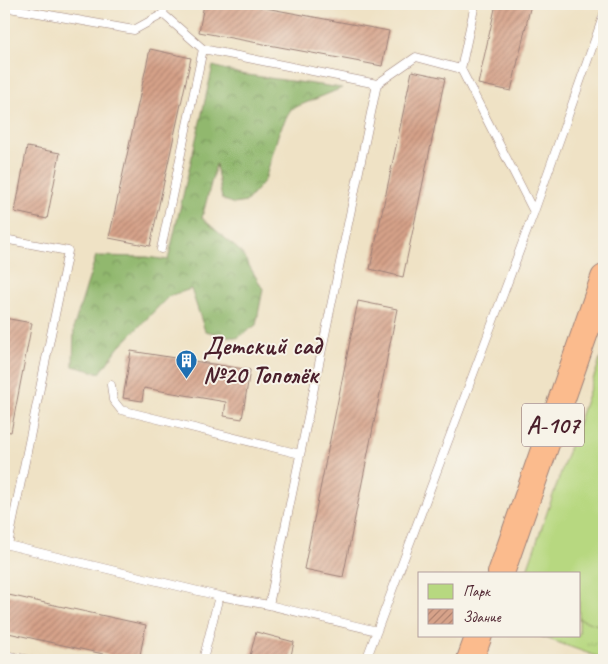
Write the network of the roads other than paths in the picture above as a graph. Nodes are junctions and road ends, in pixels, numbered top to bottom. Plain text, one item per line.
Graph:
1 (165, 4) edge
2 (475, 4) edge
3 (4, 7) edge
4 (163, 14) junction
5 (604, 14) edge
6 (203, 49) junction
7 (460, 69) junction
8 (377, 84) junction
9 (534, 212) junction
10 (4, 239) edge
11 (161, 249) dead end
12 (604, 278) edge
13 (111, 385) dead end
14 (300, 454) junction
15 (501, 572) edge
16 (219, 596) junction
17 (269, 605) junction
18 (377, 631) junction
19 (479, 636) edge
20 (4, 655) edge
21 (30, 660) edge
22 (203, 660) edge
23 (366, 660) edge
24 (470, 660) edge

1 - 4 lane
2 - 7 lane
3 - 4 lane
4 - 6 lane
5 - 9 lane
6 - 8 lane
6 - 11 lane
7 - 8 lane
7 - 9 lane
8 - 14 lane
9 - 18 lane
10 - 16 lane
12 - 15 highway, А-107
13 - 14 lane
14 - 17 lane
16 - 17 lane
16 - 22 lane
17 - 18 lane
18 - 23 lane
19 - 24 highway
20 - 21 lane

